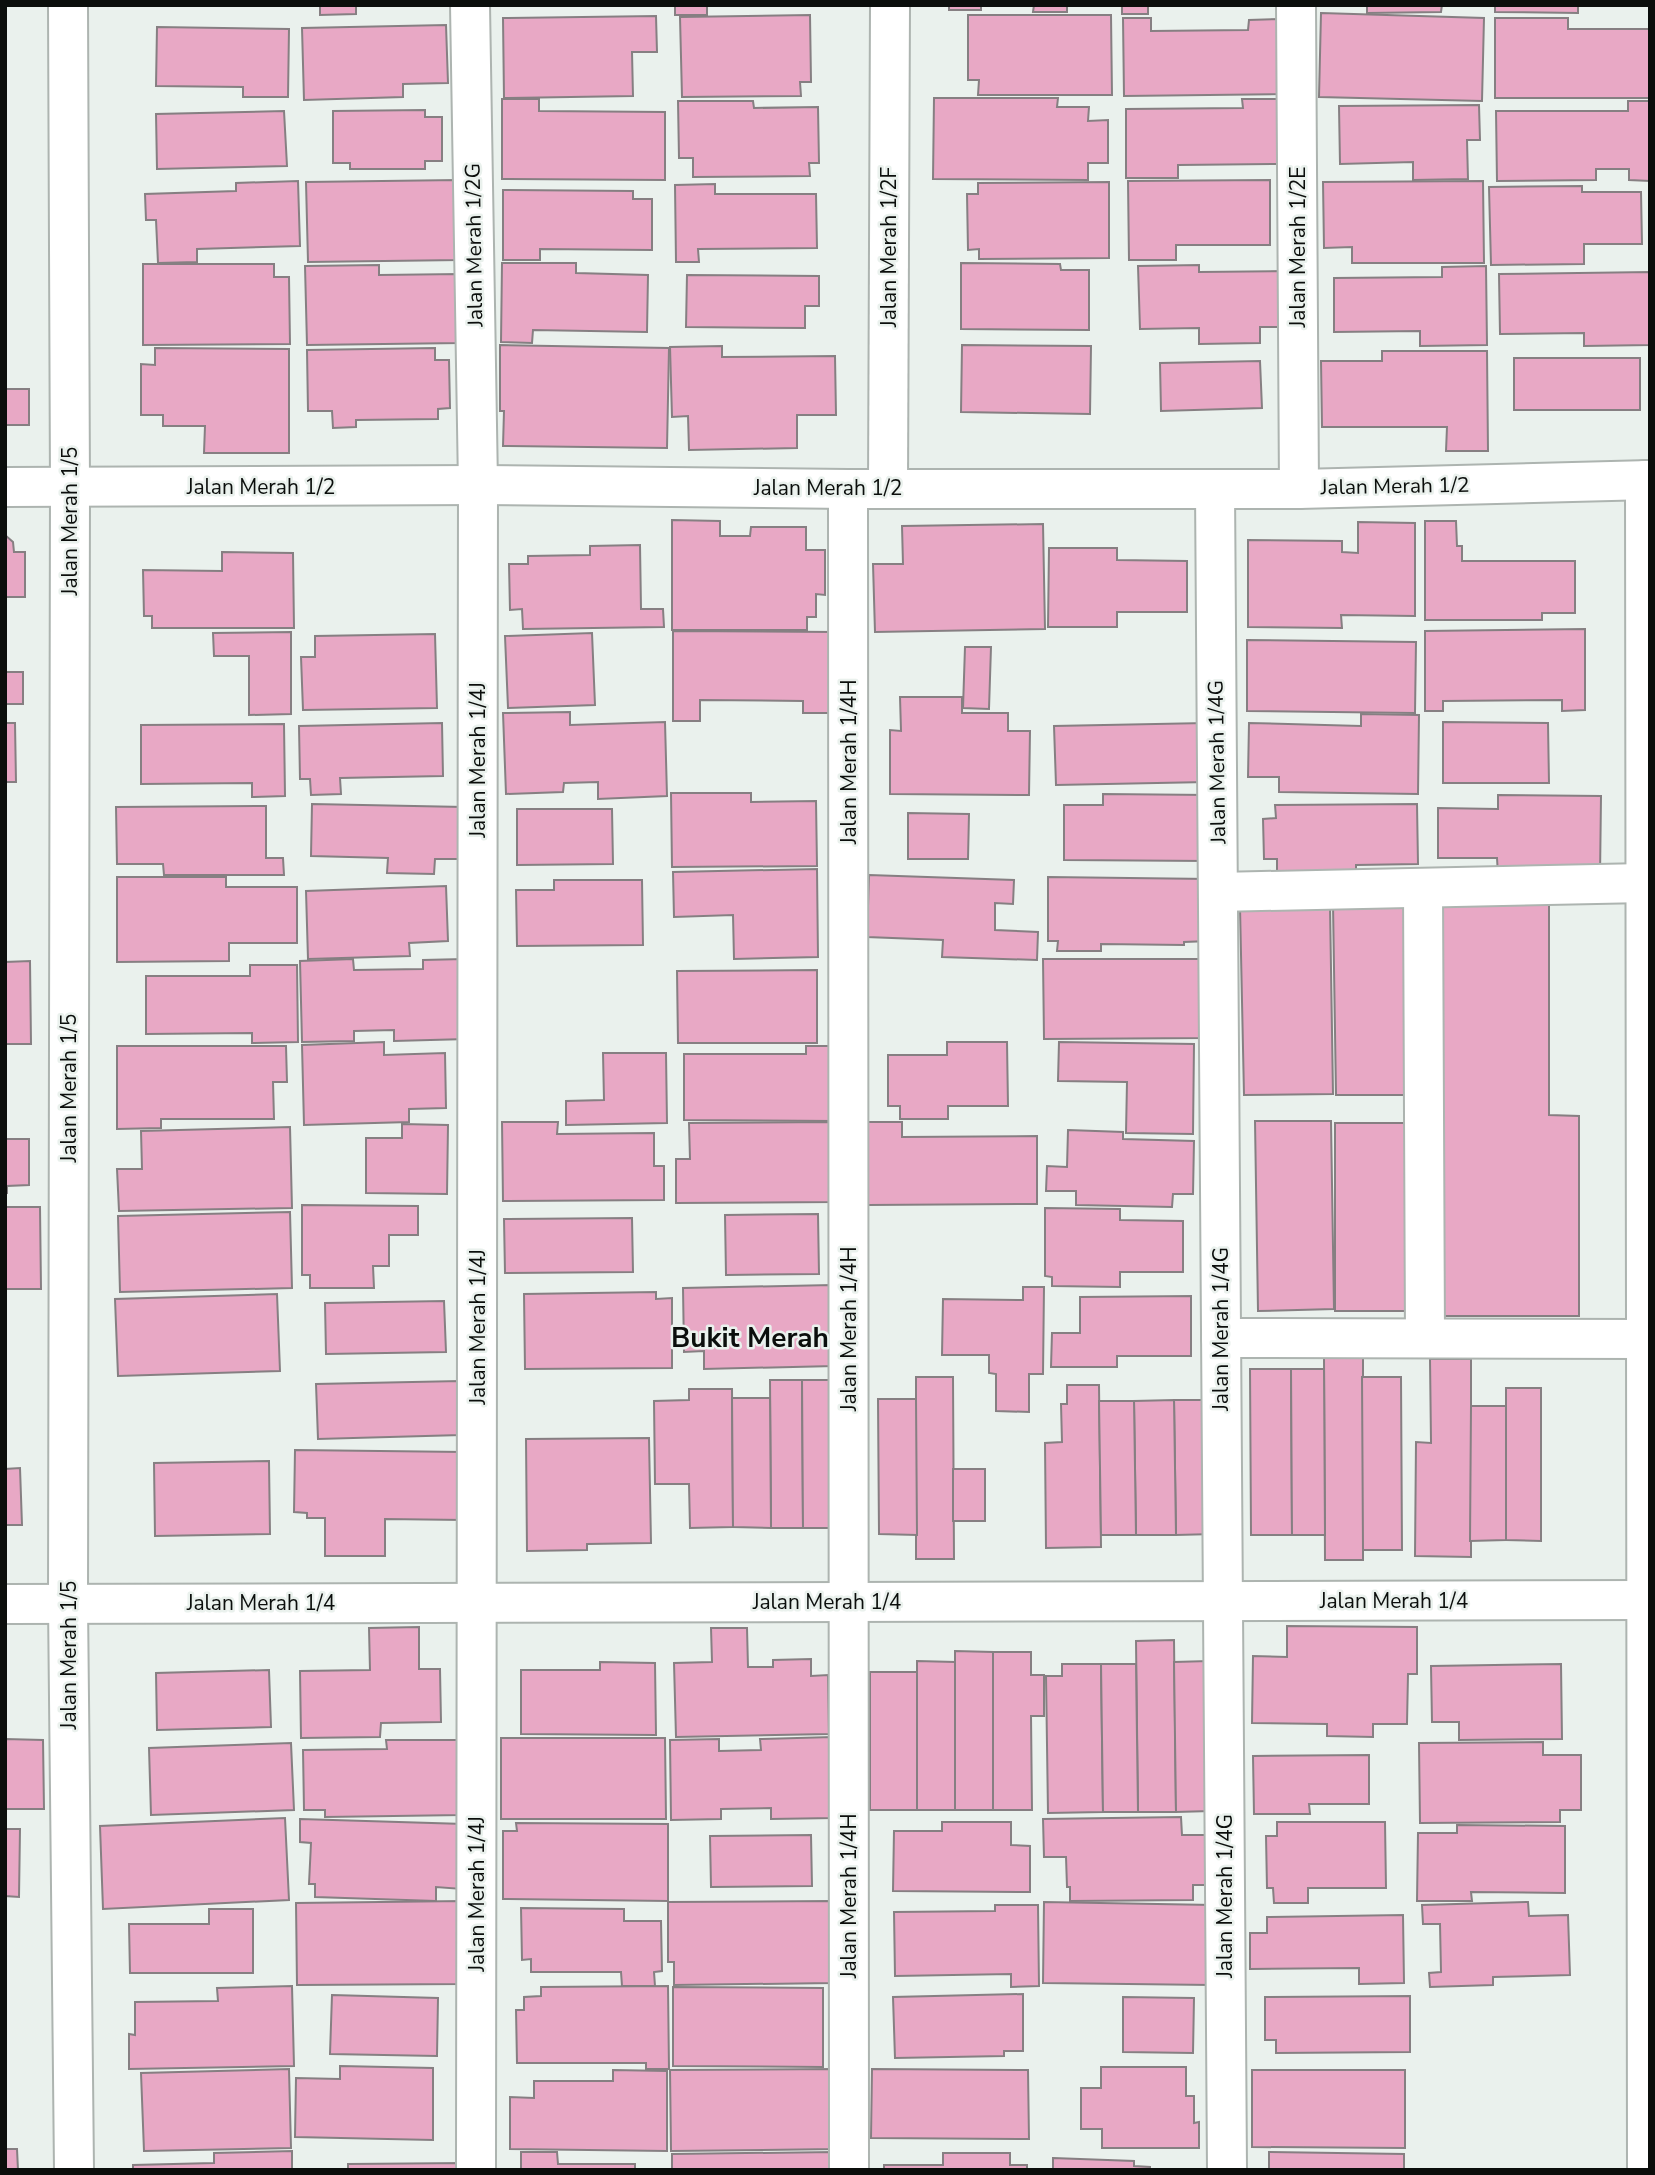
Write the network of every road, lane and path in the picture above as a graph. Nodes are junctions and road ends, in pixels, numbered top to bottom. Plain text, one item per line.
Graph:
1 (68, 5) edge
2 (470, 5) edge
3 (890, 5) edge
4 (1296, 5) edge
5 (1647, 480) edge
6 (478, 485) junction
7 (5, 487) edge
8 (70, 488) junction
9 (888, 488) junction
10 (848, 489) junction
11 (1215, 489) junction
12 (1298, 489) junction
13 (1645, 883) junction
14 (1423, 888) junction
15 (1219, 892) junction
16 (1221, 1338) junction
17 (1424, 1338) junction
18 (1646, 1339) junction
19 (1648, 1600) edge
20 (1223, 1601) junction
21 (849, 1602) junction
22 (478, 1603) junction
23 (5, 1604) edge
24 (68, 1604) junction
25 (74, 2170) edge
26 (476, 2170) edge
27 (849, 2170) edge
28 (1227, 2170) edge
29 (1647, 2170) edge

1 - 8 street, Jalan Merah 1/5
2 - 6 street, Jalan Merah 1/2G
3 - 9 street, Jalan Merah 1/2F
4 - 12 street, Jalan Merah 1/2E
5 - 12 street, Jalan Merah 1/2
5 - 13 street
6 - 8 street, Jalan Merah 1/2
6 - 10 street, Jalan Merah 1/2
6 - 22 street, Jalan Merah 1/4J
7 - 8 street, Jalan Merah 1/2
8 - 24 street, Jalan Merah 1/5
9 - 10 street, Jalan Merah 1/2
9 - 11 street, Jalan Merah 1/2
10 - 21 street, Jalan Merah 1/4H
11 - 12 street, Jalan Merah 1/2
11 - 15 street, Jalan Merah 1/4G
13 - 14 street
13 - 18 street
14 - 15 street
14 - 17 street
15 - 16 street, Jalan Merah 1/4G
16 - 17 street
16 - 20 street, Jalan Merah 1/4G
17 - 18 street
18 - 19 street
19 - 20 street, Jalan Merah 1/4
19 - 29 street
20 - 21 street, Jalan Merah 1/4
20 - 28 street, Jalan Merah 1/4G
21 - 22 street, Jalan Merah 1/4
21 - 27 street, Jalan Merah 1/4H
22 - 24 street, Jalan Merah 1/4
22 - 26 street, Jalan Merah 1/4J
23 - 24 street, Jalan Merah 1/4
24 - 25 street, Jalan Merah 1/5

